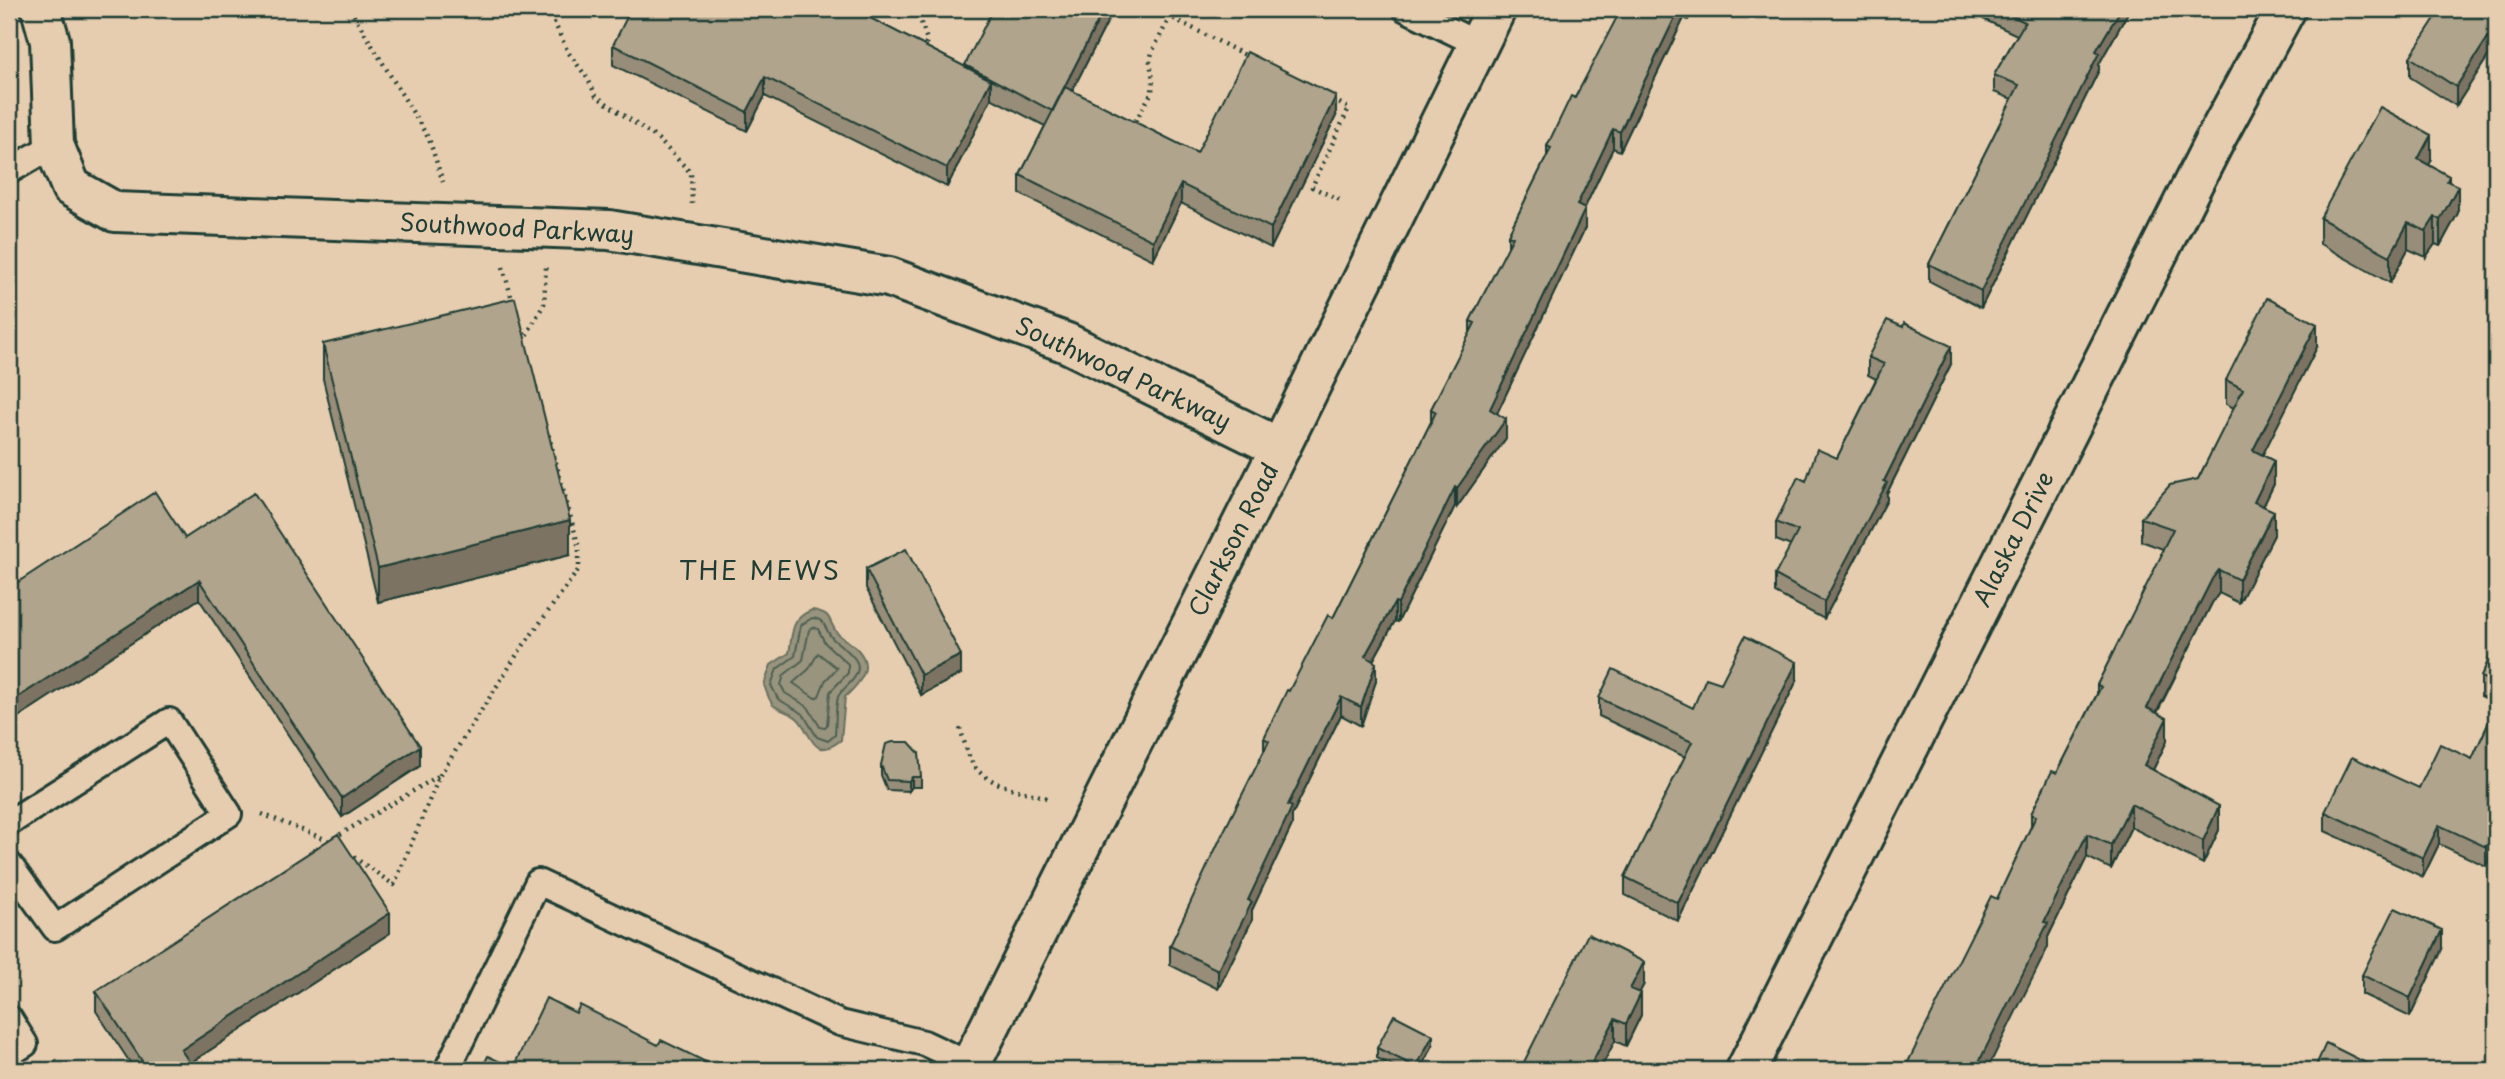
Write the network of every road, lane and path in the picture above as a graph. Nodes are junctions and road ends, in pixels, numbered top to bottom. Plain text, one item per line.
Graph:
1 (41, 9) edge
2 (350, 9) edge
3 (548, 9) edge
4 (917, 9) edge
5 (1155, 9) edge
6 (1406, 9) edge
7 (1496, 9) edge
8 (2286, 9) edge
9 (1170, 17) junction
10 (1478, 44) junction
11 (1253, 59) edge
12 (920, 63) edge
13 (1325, 96) edge
14 (1131, 130) edge
15 (54, 145) junction
16 (10, 174) edge
17 (443, 182) dead end
18 (693, 199) dead end
19 (1342, 201) dead end
20 (502, 263) dead end
21 (546, 264) dead end
22 (516, 315) edge
23 (520, 328) edge
24 (523, 341) junction
25 (527, 354) edge
26 (548, 431) edge
27 (1280, 447) junction
28 (960, 728) dead end
29 (440, 775) junction
30 (1047, 798) dead end
31 (262, 814) dead end
32 (9, 822) edge
33 (330, 841) junction
34 (12, 875) edge
35 (9, 1018) edge
36 (9, 1054) edge
37 (970, 1068) edge
38 (447, 1070) edge
39 (1746, 1070) edge

1 - 15 street, Southwood Parkway
2 - 17 path
3 - 18 path
4 - 12 path
5 - 9 path
6 - 10 lane
7 - 10 street, Clarkson Road
8 - 39 street, Alaska Drive
9 - 11 path
9 - 14 path
10 - 27 street, Clarkson Road
13 - 19 path
15 - 16 lane
15 - 27 street, Southwood Parkway
20 - 22 path
21 - 24 path
23 - 24 path
24 - 25 path
26 - 29 path
27 - 37 street, Clarkson Road
28 - 30 path
29 - 33 path
29 - 33 path
31 - 33 path
32 - 34 lane
35 - 36 lane
37 - 38 lane

